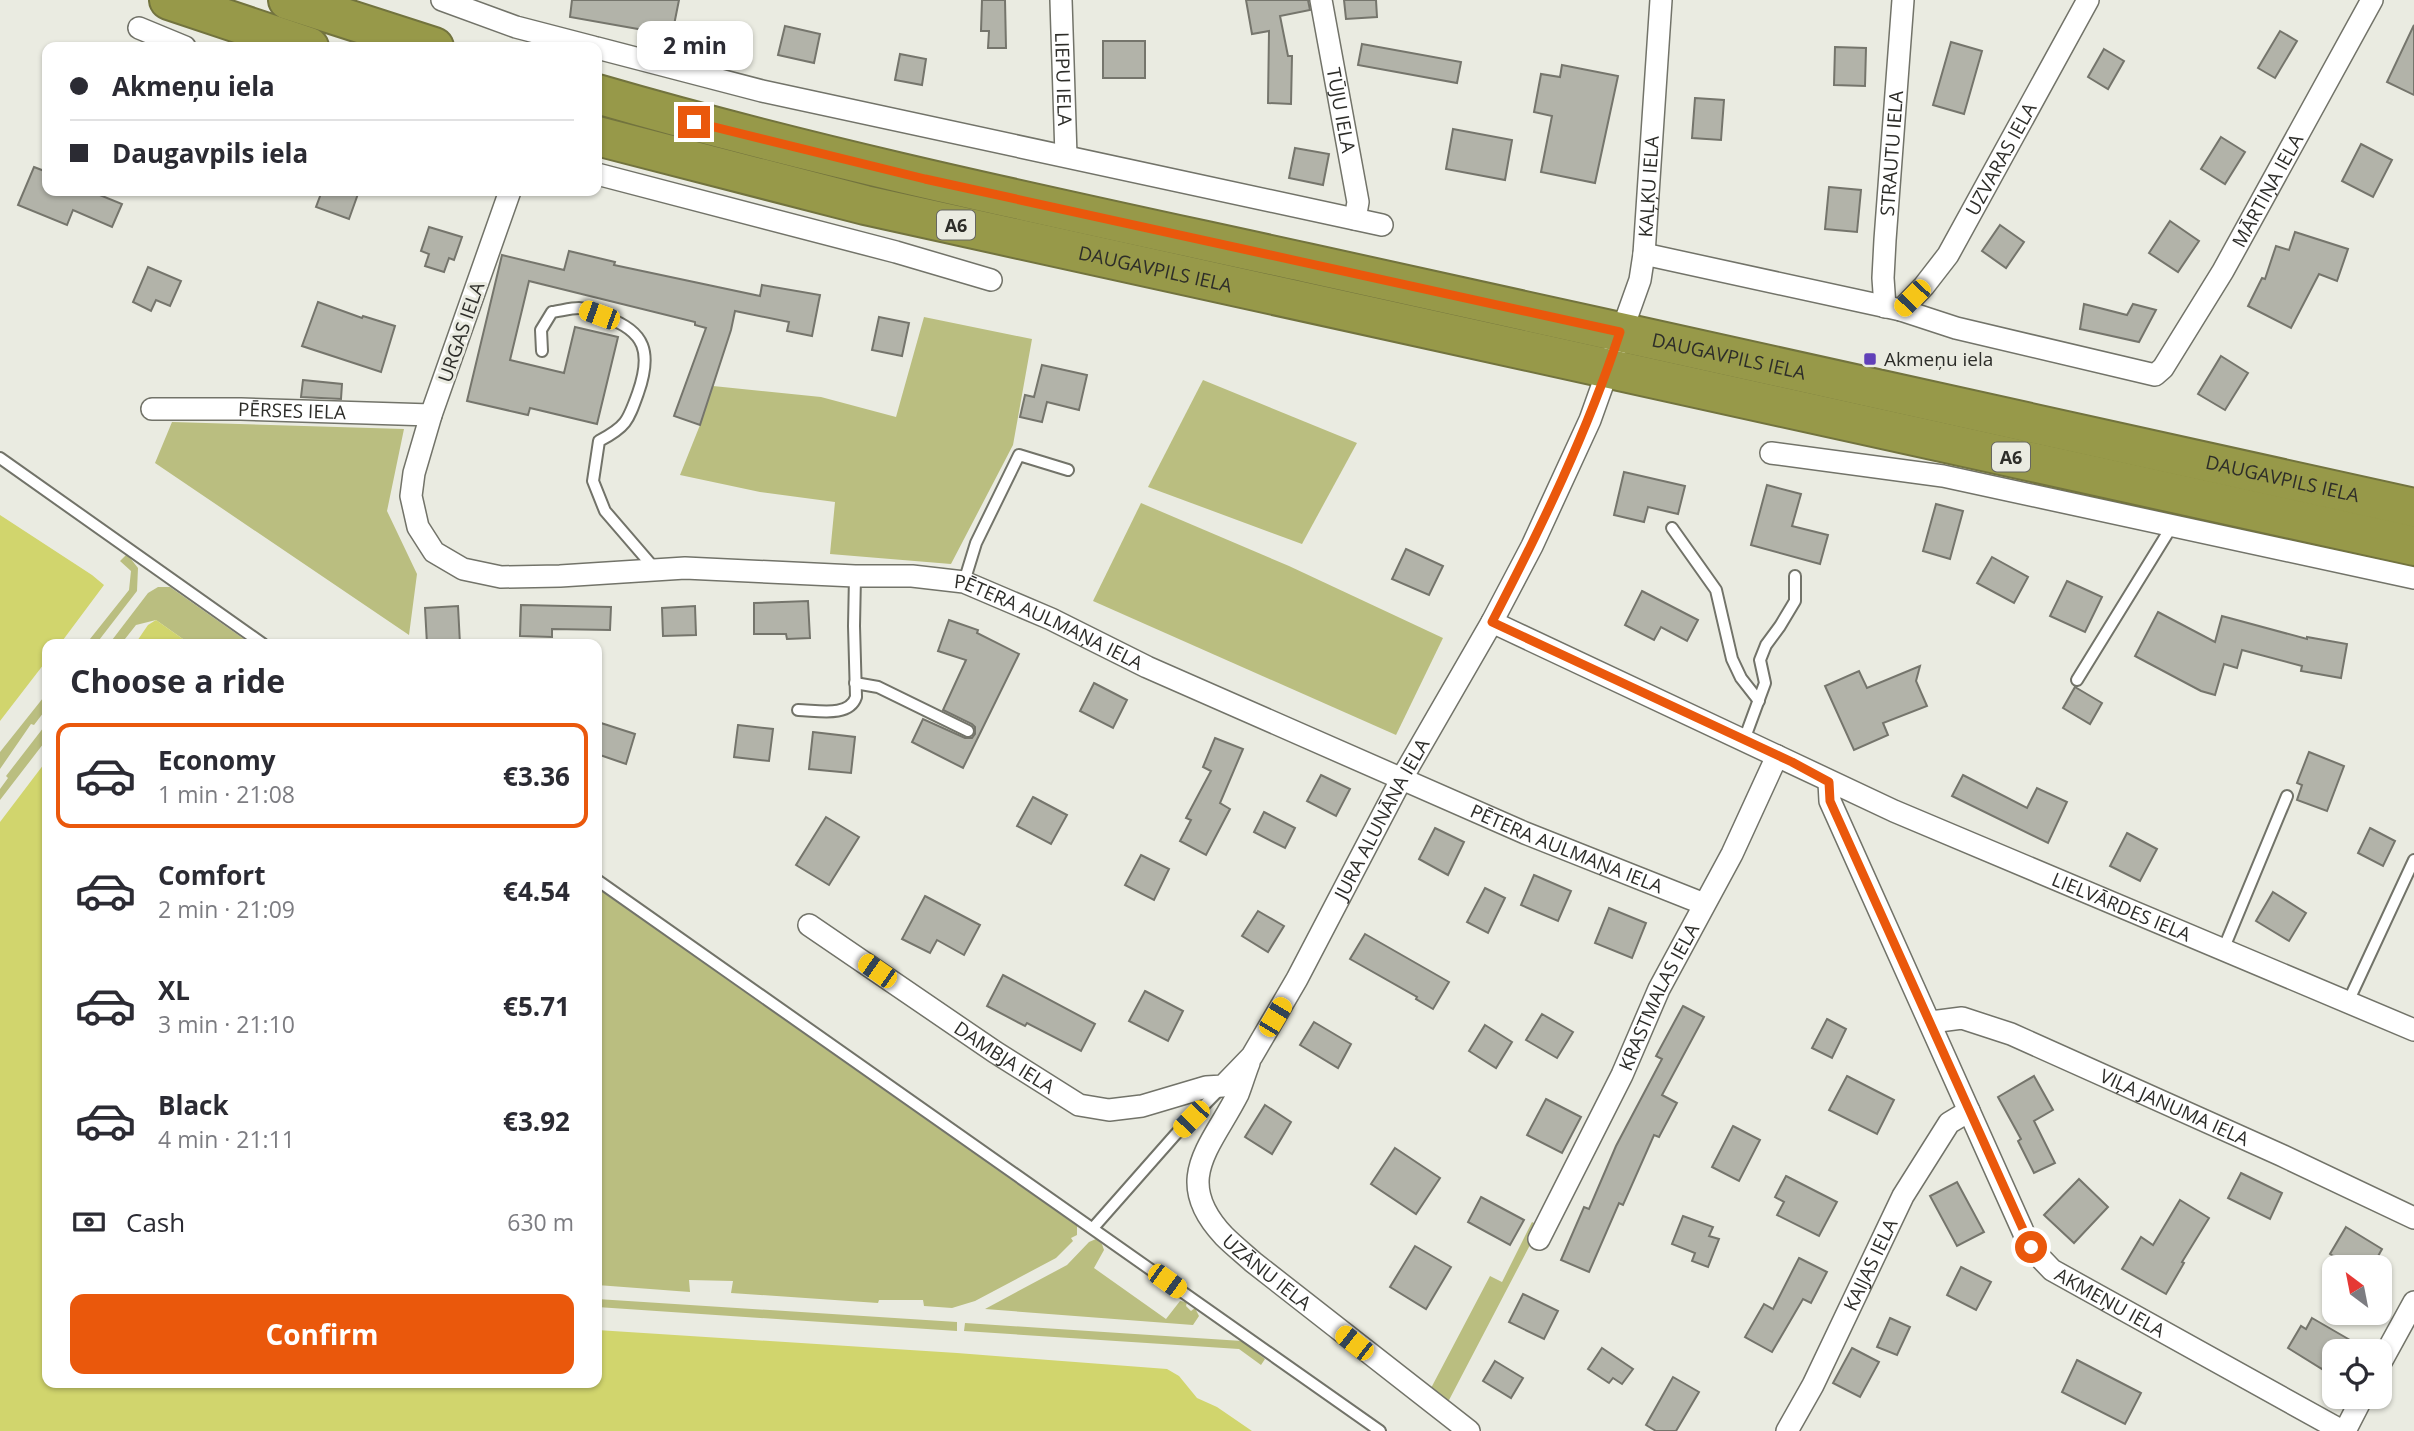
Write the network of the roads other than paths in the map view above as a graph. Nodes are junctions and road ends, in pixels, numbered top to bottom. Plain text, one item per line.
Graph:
1 (169, 0) edge
2 (288, 0) edge
3 (442, 0) edge
4 (1061, 0) edge
5 (1321, 0) edge
6 (1661, 0) edge
7 (1903, 0) edge
8 (2088, 0) edge
9 (2372, 0) edge
10 (139, 28) dead end
11 (173, 42) edge
12 (294, 42) edge
13 (418, 42) edge
14 (572, 42) edge
15 (602, 50) edge
16 (602, 95) edge
17 (602, 137) edge
18 (1066, 156) junction
19 (602, 175) edge
20 (508, 196) edge
21 (1355, 219) junction
22 (1382, 225) dead end
23 (1644, 254) junction
24 (990, 280) dead end
25 (1893, 309) junction
26 (1620, 332) junction
27 (542, 351) dead end
28 (1608, 368) junction
29 (152, 409) dead end
30 (431, 415) junction
31 (1771, 453) dead end
32 (0, 458) edge
33 (1068, 470) dead end
34 (414, 473) joint
35 (2414, 508) edge
36 (2172, 526) junction
37 (1672, 528) dead end
38 (2414, 546) edge
39 (655, 569) junction
40 (855, 576) junction
41 (1795, 576) dead end
42 (2414, 578) edge
43 (964, 582) junction
44 (1492, 622) junction
45 (256, 639) edge
46 (2077, 680) dead end
47 (855, 683) junction
48 (1759, 701) junction
49 (798, 710) dead end
50 (968, 731) dead end
51 (1744, 740) junction
52 (1777, 756) junction
53 (1402, 778) junction
54 (1829, 782) junction
55 (2287, 796) dead end
56 (2414, 860) edge
57 (602, 884) edge
58 (1704, 904) junction
59 (809, 925) dead end
60 (2223, 950) junction
61 (2348, 1002) junction
62 (1931, 1022) junction
63 (2414, 1030) edge
64 (1252, 1056) junction
65 (1223, 1086) junction
66 (1969, 1111) junction
67 (2414, 1218) edge
68 (1093, 1228) junction
69 (1539, 1239) dead end
70 (2414, 1302) edge
71 (2392, 1342) edge
72 (2356, 1409) edge
73 (1380, 1431) edge
74 (1469, 1431) edge
75 (1787, 1431) edge
76 (2344, 1431) edge

1 - 12 highway
2 - 13 highway
3 - 14 street
4 - 18 street, LIEPU IELA
5 - 21 street, TŪJU IELA
6 - 23 street, KAĻĶU IELA
7 - 25 street, STRAUTU IELA
8 - 25 street, UZVARAS IELA
9 - 25 street, MĀRTIŅA IELA
10 - 11 street
15 - 18 street
16 - 26 highway, DAUGAVPILS IELA / A6
17 - 28 highway, DAUGAVPILS IELA / A6
18 - 21 street
19 - 24 street
20 - 30 street, URGAS IELA
21 - 22 street
23 - 25 street
23 - 26 street, KAĻĶU IELA
26 - 28 street, KAĻĶU IELA
26 - 35 highway, DAUGAVPILS IELA / A6
27 - 39 lane
28 - 38 highway, DAUGAVPILS IELA / A6
28 - 44 street, JURA ALUNĀNA IELA
29 - 30 street, PĒRSES IELA
30 - 34 street, URGAS IELA
31 - 36 street
32 - 45 lane
33 - 43 lane
34 - 39 street, PĒTERA AULMAŅA IELA
36 - 42 street
36 - 46 lane
37 - 48 lane
39 - 40 street, PĒTERA AULMAŅA IELA
40 - 43 street, PĒTERA AULMAŅA IELA
40 - 47 lane
41 - 48 lane
43 - 53 street, PĒTERA AULMAŅA IELA
44 - 51 street
44 - 53 street, JURA ALUNĀNA IELA
47 - 49 lane
47 - 50 lane
48 - 51 lane
51 - 52 street
52 - 54 street
52 - 58 street, KRASTMALAS IELA
53 - 58 street, PĒTERA AULMAŅA IELA
53 - 64 street, JURA ALUNĀNA IELA
54 - 60 street, LIELVĀRDES IELA
54 - 62 street, AKMEŅU IELA
55 - 60 lane
56 - 61 lane
57 - 68 lane
58 - 69 street, KRASTMALAS IELA
59 - 65 street, DAMBJA IELA
60 - 61 street, LIELVĀRDES IELA
61 - 63 street, LIELVĀRDES IELA
62 - 66 street, AKMEŅU IELA
62 - 67 street, VIĻA JANUMA IELA
64 - 65 street, JURA ALUNĀNA IELA
64 - 74 street, UZĀNU IELA
65 - 68 lane, JURA ALUNĀNA IELA
66 - 75 street, KAIJAS IELA
66 - 76 street, AKMEŅU IELA
68 - 73 lane
70 - 71 street
72 - 76 street

